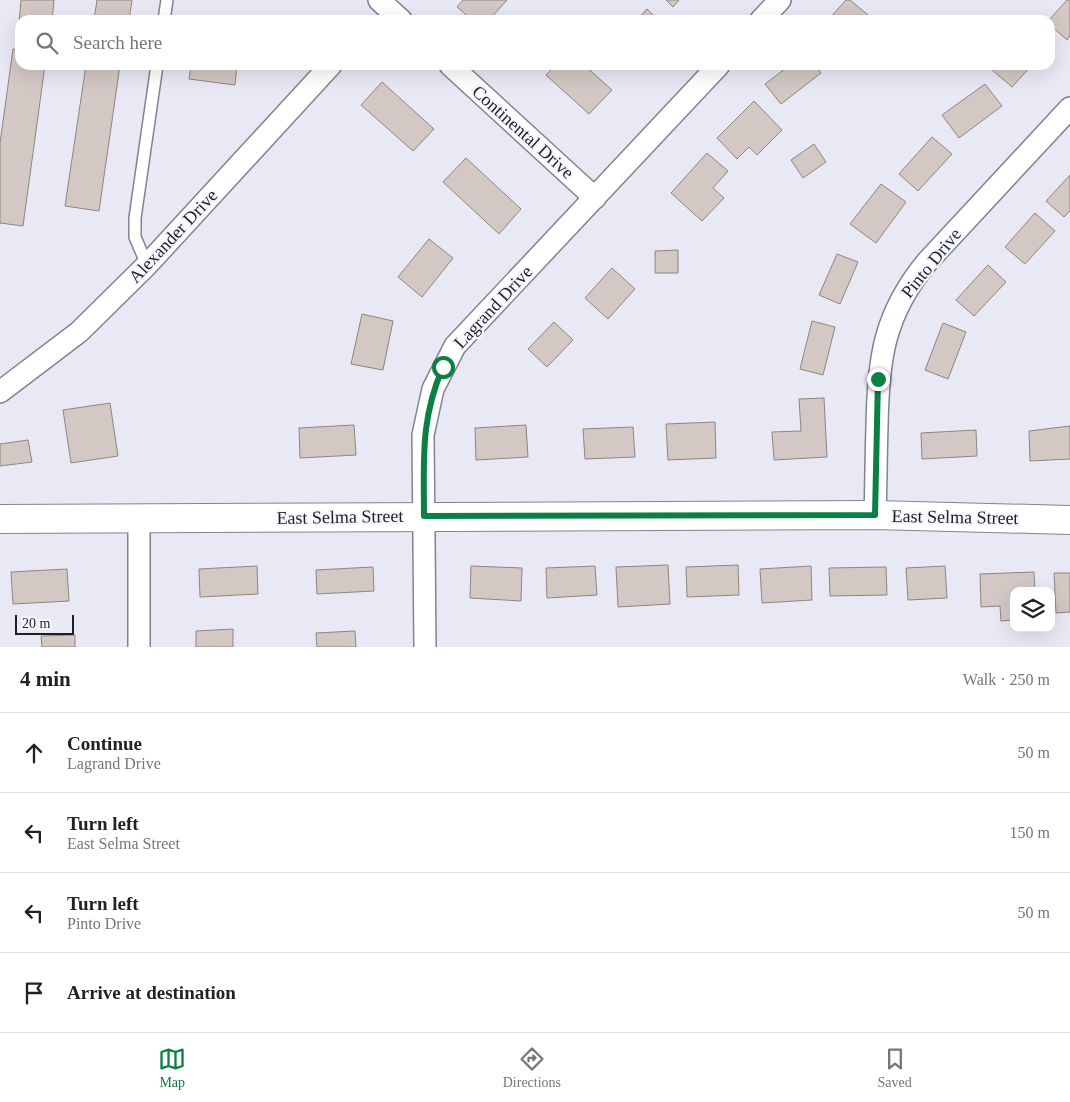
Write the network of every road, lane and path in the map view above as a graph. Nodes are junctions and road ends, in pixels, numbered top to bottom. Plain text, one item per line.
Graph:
1 (167, 0) edge
2 (780, 0) edge
3 (382, 6) edge
4 (165, 15) edge
5 (394, 15) edge
6 (766, 15) edge
7 (156, 70) edge
8 (326, 70) edge
9 (455, 70) edge
10 (714, 70) edge
11 (1070, 108) edge
12 (595, 198) junction
13 (147, 265) junction
14 (0, 392) edge
15 (875, 515) junction
16 (424, 516) junction
17 (0, 519) edge
18 (139, 519) junction
19 (1070, 520) edge
20 (140, 647) edge
21 (425, 647) edge

1 - 4 lane
2 - 6 street
3 - 5 street
7 - 13 lane
8 - 13 street, Alexander Drive
9 - 12 street, Continental Drive
10 - 12 street, Lagrand Drive
11 - 15 street, Pinto Drive
12 - 16 street, Lagrand Drive
13 - 14 street, Alexander Drive
15 - 16 street, East Selma Street
15 - 19 street, East Selma Street
16 - 18 street, East Selma Street
16 - 21 street, Lagrand Drive
17 - 18 street, East Selma Street
18 - 20 street

